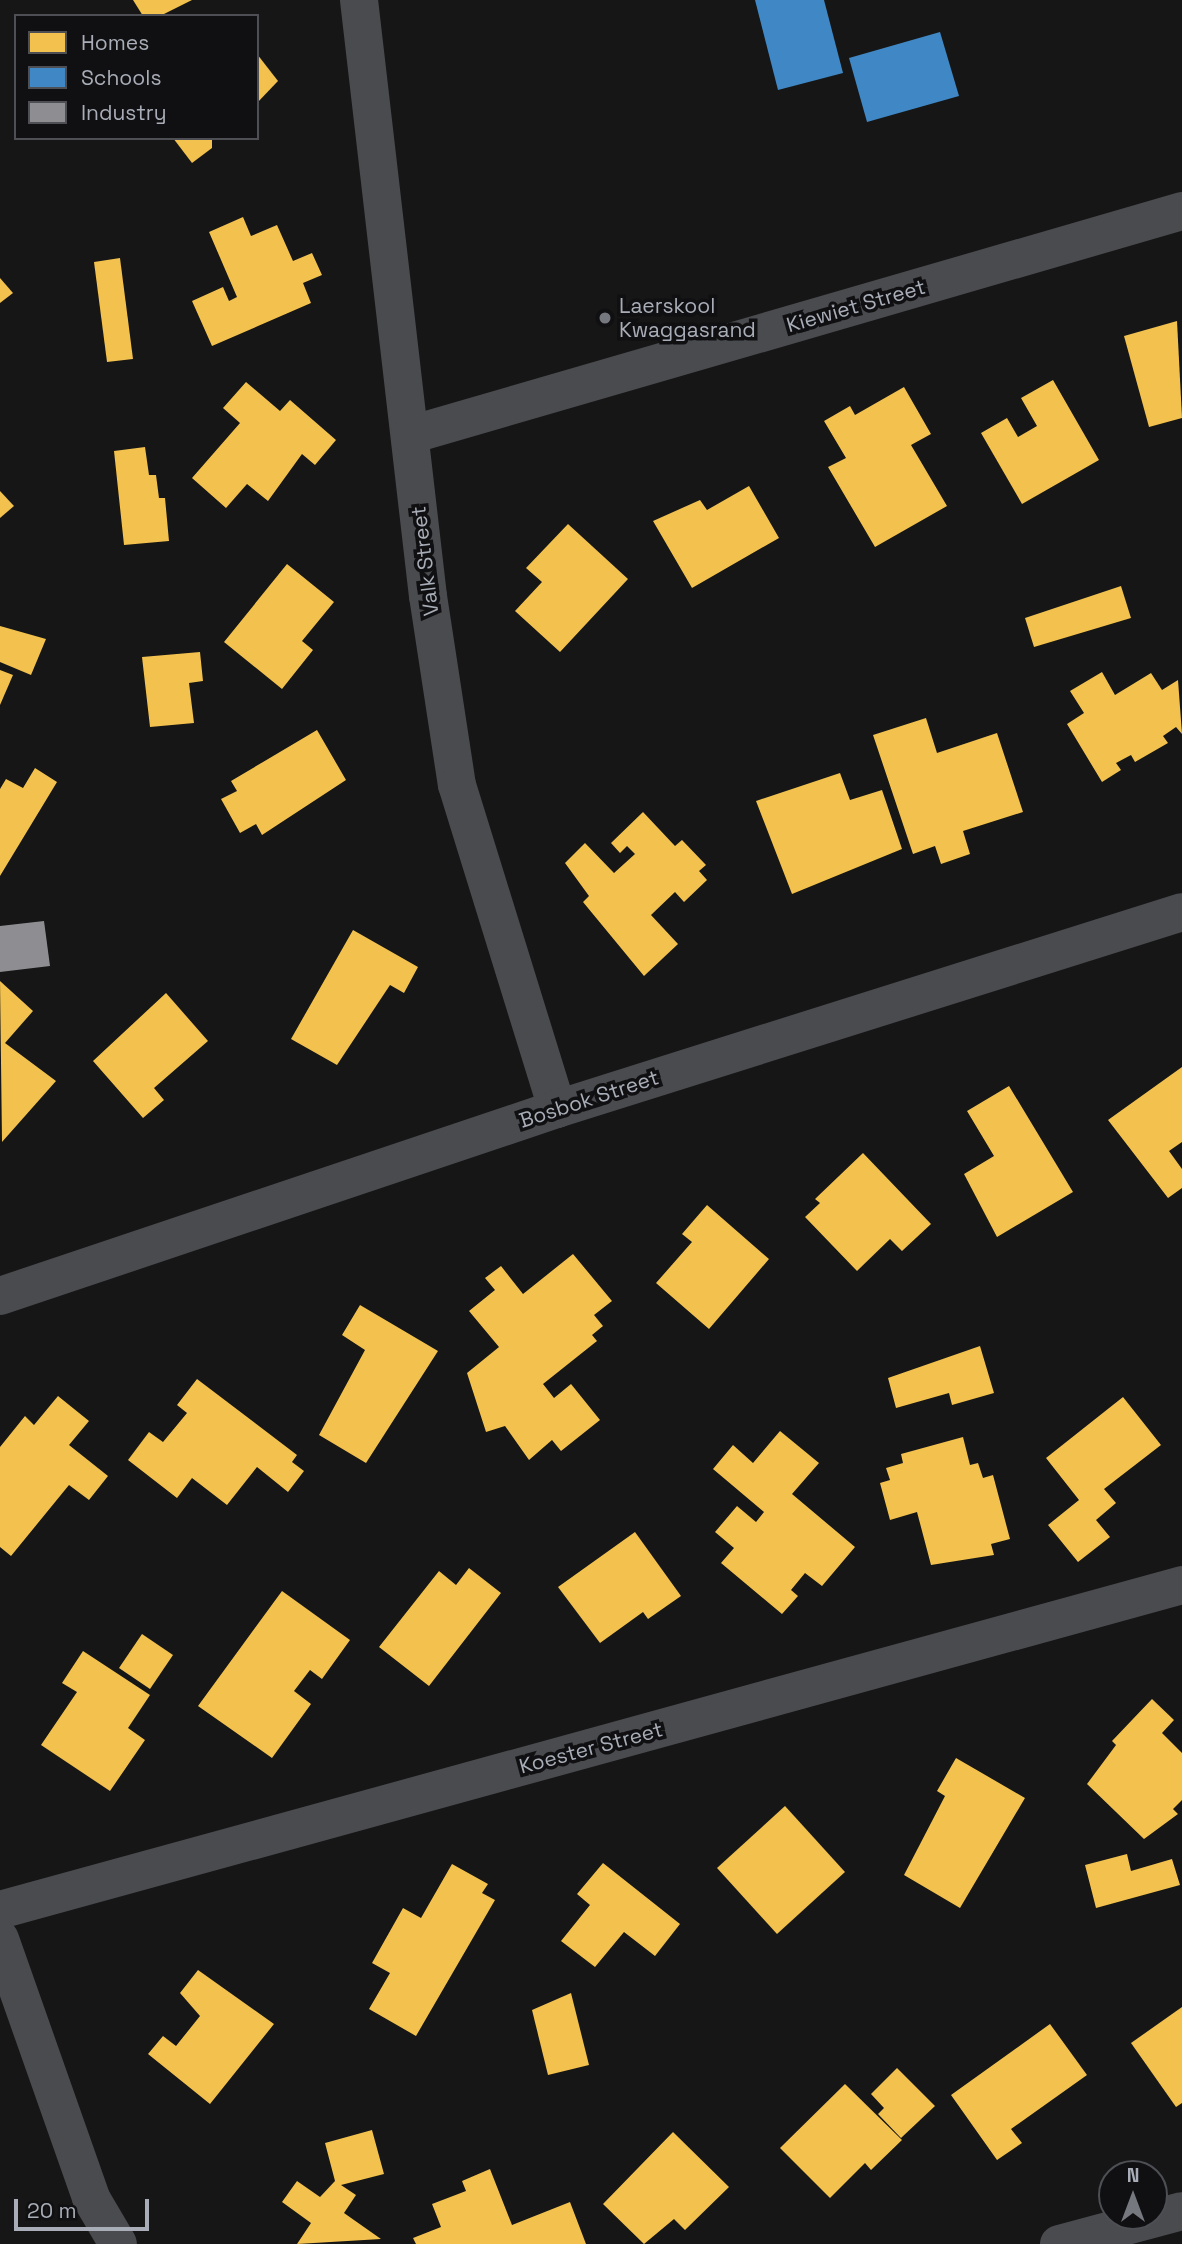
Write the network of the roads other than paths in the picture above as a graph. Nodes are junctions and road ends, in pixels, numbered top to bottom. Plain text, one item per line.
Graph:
1 (359, 0) edge
2 (1182, 211) edge
3 (410, 435) junction
4 (1182, 912) edge
5 (557, 1109) junction
6 (0, 1296) edge
7 (1182, 1585) edge
8 (0, 1910) edge
9 (0, 1939) edge
10 (1182, 2211) edge
11 (118, 2244) edge
12 (1059, 2244) edge

1 - 3 street, Valk Street
2 - 3 street, Kiewiet Street
3 - 5 street, Valk Street
4 - 5 street, Bosbok Street
5 - 6 street, Bosbok Street
7 - 8 street, Koester Street
9 - 11 street
10 - 12 street

